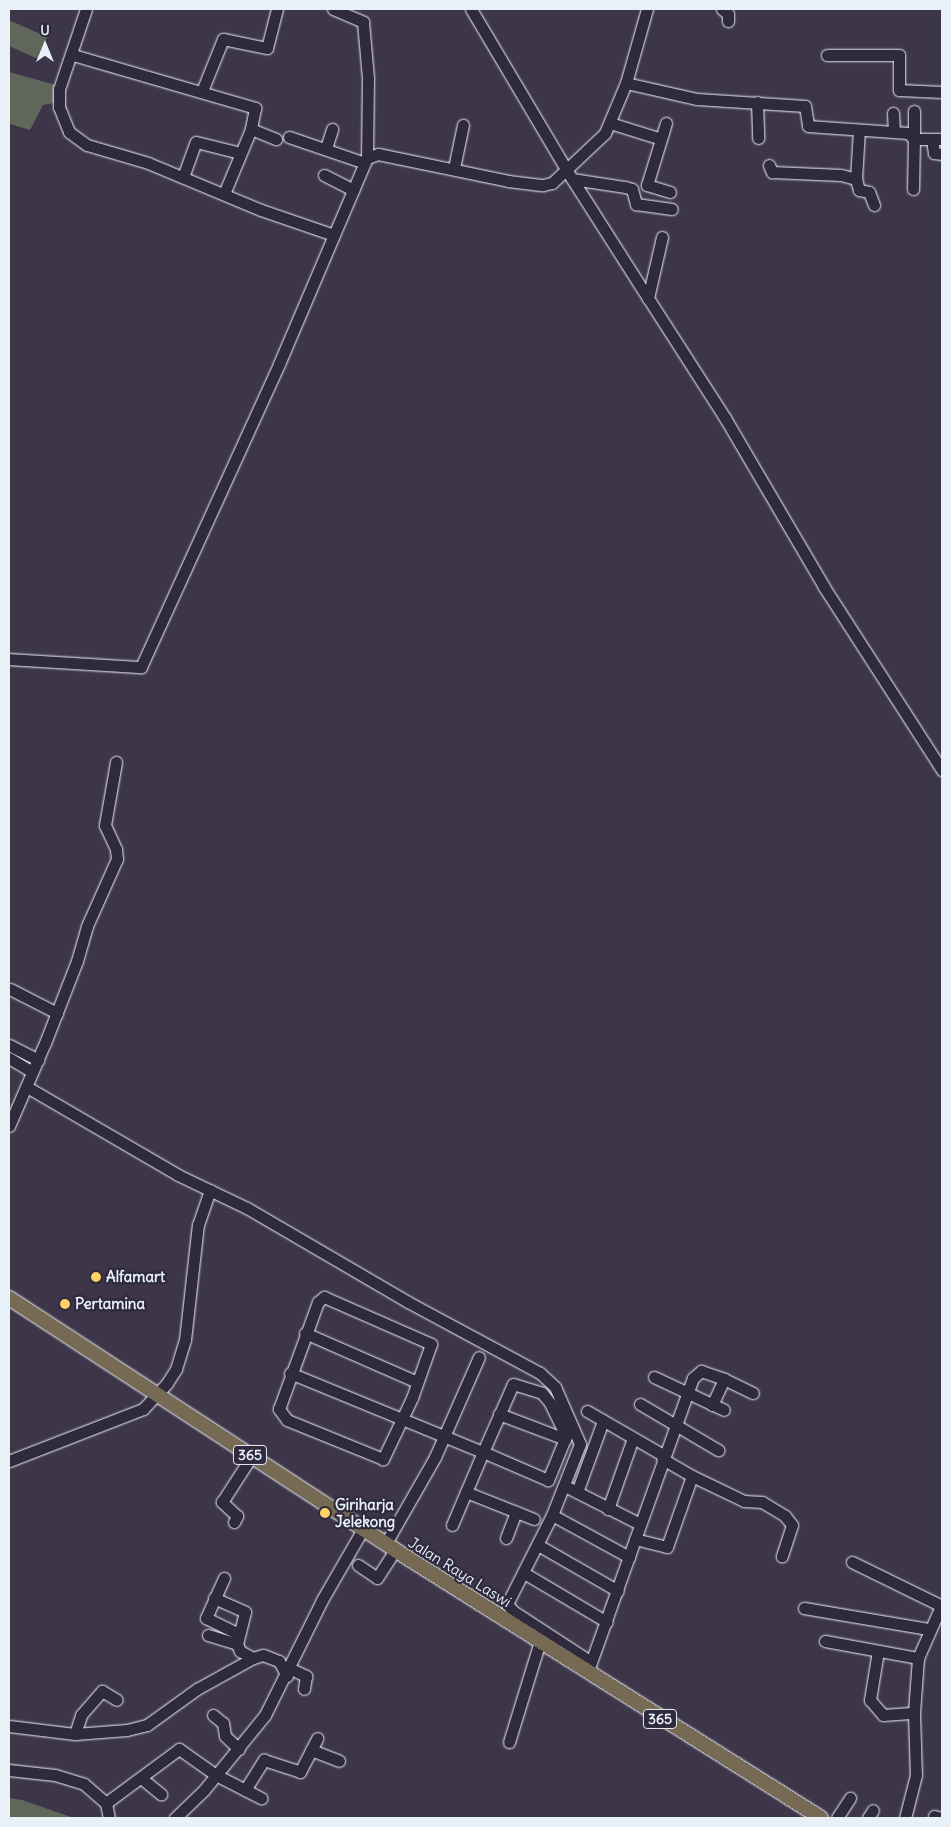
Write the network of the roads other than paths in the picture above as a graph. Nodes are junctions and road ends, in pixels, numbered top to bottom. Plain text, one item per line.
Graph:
1 (86, 9) edge
2 (277, 9) edge
3 (334, 9) edge
4 (471, 9) edge
5 (647, 9) edge
6 (722, 9) edge
7 (728, 21) dead end
8 (827, 55) dead end
9 (73, 56) junction
10 (626, 83) junction
11 (202, 91) junction
12 (942, 92) edge
13 (757, 102) junction
14 (914, 111) dead end
15 (893, 113) dead end
16 (610, 123) junction
17 (666, 123) dead end
18 (463, 125) dead end
19 (251, 129) junction
20 (332, 129) dead end
21 (859, 130) junction
22 (894, 131) junction
23 (289, 137) dead end
24 (758, 138) dead end
25 (662, 139) junction
26 (914, 139) junction
27 (937, 139) edge
28 (276, 140) dead end
29 (326, 148) junction
30 (240, 153) junction
31 (942, 154) edge
32 (366, 161) junction
33 (769, 165) dead end
34 (454, 168) junction
35 (324, 175) dead end
36 (569, 175) junction
37 (183, 177) junction
38 (856, 179) junction
39 (913, 189) dead end
40 (353, 190) junction
41 (670, 192) dead end
42 (224, 194) junction
43 (874, 205) dead end
44 (672, 209) dead end
45 (334, 235) junction
46 (662, 237) dead end
47 (648, 298) junction
48 (9, 659) edge
49 (116, 762) dead end
50 (942, 770) edge
51 (10, 989) dead end
52 (57, 1013) junction
53 (9, 1045) edge
54 (9, 1058) edge
55 (38, 1060) junction
56 (32, 1072) junction
57 (27, 1087) junction
58 (10, 1120) edge
59 (210, 1190) junction
60 (9, 1298) edge
61 (306, 1333) junction
62 (479, 1357) dead end
63 (290, 1373) junction
64 (654, 1377) dead end
65 (724, 1378) junction
66 (417, 1382) junction
67 (753, 1393) dead end
68 (688, 1394) junction
69 (157, 1396) junction
70 (640, 1404) dead end
71 (712, 1405) junction
72 (724, 1410) dead end
73 (588, 1412) dead end
74 (499, 1414) junction
75 (403, 1419) junction
76 (603, 1421) junction
77 (676, 1424) junction
78 (442, 1437) junction
79 (633, 1438) junction
80 (565, 1440) junction
81 (718, 1450) dead end
82 (483, 1452) junction
83 (251, 1456) junction
84 (662, 1457) junction
85 (9, 1462) edge
86 (692, 1476) junction
87 (565, 1486) junction
88 (466, 1492) junction
89 (577, 1492) junction
90 (608, 1508) junction
91 (516, 1512) junction
92 (552, 1515) junction
93 (534, 1519) dead end
94 (234, 1522) dead end
95 (640, 1524) junction
96 (452, 1525) dead end
97 (363, 1529) junction
98 (506, 1538) dead end
99 (635, 1539) junction
100 (538, 1545) junction
101 (390, 1546) junction
102 (782, 1556) dead end
103 (629, 1557) junction
104 (852, 1562) dead end
105 (358, 1565) dead end
106 (524, 1573) junction
107 (224, 1578) dead end
108 (618, 1591) junction
109 (214, 1598) junction
110 (942, 1606) edge
111 (804, 1608) dead end
112 (607, 1622) junction
113 (928, 1629) junction
114 (208, 1635) dead end
115 (238, 1639) junction
116 (540, 1641) junction
117 (825, 1641) dead end
118 (878, 1651) junction
119 (253, 1658) junction
120 (918, 1658) junction
121 (584, 1663) junction
122 (289, 1672) junction
123 (304, 1689) dead end
124 (117, 1700) dead end
125 (914, 1713) junction
126 (213, 1715) dead end
127 (9, 1726) edge
128 (75, 1734) junction
129 (317, 1738) dead end
130 (509, 1742) dead end
131 (239, 1749) junction
132 (311, 1750) junction
133 (339, 1760) dead end
134 (9, 1770) edge
135 (216, 1775) junction
136 (141, 1778) junction
137 (245, 1790) junction
138 (161, 1794) dead end
139 (261, 1798) dead end
140 (850, 1798) dead end
141 (106, 1803) junction
142 (180, 1817) edge
143 (109, 1818) edge
144 (821, 1818) edge
145 (837, 1818) edge
146 (905, 1818) edge

1 - 9 street
2 - 11 street
3 - 32 street
4 - 36 street
5 - 10 street
6 - 7 street
8 - 12 street
9 - 11 street
9 - 37 street
10 - 13 street
10 - 16 street
11 - 19 street
13 - 21 street
13 - 24 street
14 - 26 street
15 - 22 street
16 - 25 street
16 - 36 street
17 - 25 street
18 - 34 street
19 - 28 street
19 - 30 street
20 - 29 street
21 - 22 street
21 - 38 street
22 - 26 street
23 - 29 street
25 - 41 street
26 - 27 street
26 - 39 street
27 - 31 street
29 - 32 street
30 - 37 street
30 - 42 street
32 - 34 street
32 - 40 street
33 - 38 street
34 - 36 street
35 - 40 street
36 - 44 street
36 - 47 street
37 - 42 street
38 - 43 street
40 - 45 street
42 - 45 street
45 - 48 street
46 - 47 street
47 - 50 street
49 - 52 street
51 - 52 street
52 - 55 street
53 - 55 street
54 - 56 street
55 - 56 street
56 - 57 street
57 - 58 street
57 - 59 street
59 - 69 street
59 - 87 street
60 - 69 main road, Jalan Raya Laswi / 365
61 - 63 street
61 - 66 street
61 - 66 street
62 - 78 street
63 - 75 street
63 - 75 street
64 - 68 street
65 - 67 street
65 - 68 street
65 - 71 street
66 - 75 street
68 - 71 street
68 - 77 street
69 - 83 main road, Jalan Raya Laswi / 365
69 - 85 street
70 - 77 street
71 - 72 street
73 - 76 street
74 - 80 street
74 - 80 street
74 - 82 street
75 - 78 street
76 - 79 street
76 - 89 street
77 - 81 street
77 - 84 street
78 - 82 street
78 - 101 street
79 - 84 street
79 - 90 street
80 - 82 street
82 - 88 street
83 - 94 street
83 - 97 main road, Jalan Raya Laswi / 365
84 - 86 street
84 - 95 street
86 - 99 street
86 - 102 street
87 - 89 street
87 - 92 street
88 - 91 street
88 - 96 street
89 - 90 street
90 - 95 street
91 - 93 street
91 - 98 street
92 - 100 street
92 - 103 street
95 - 99 street
97 - 101 main road, Jalan Raya Laswi / 365
97 - 122 street
99 - 103 street
100 - 106 street
100 - 108 street
101 - 105 street
101 - 116 main road, Jalan Raya Laswi / 365
103 - 108 street
104 - 110 street
106 - 112 street
106 - 121 street
107 - 109 street
108 - 112 street
109 - 115 street
109 - 115 street
110 - 113 street
111 - 113 street
112 - 121 street
113 - 120 street
114 - 115 street
115 - 119 street
116 - 121 main road, Jalan Raya Laswi / 365
116 - 130 street
117 - 118 street
118 - 120 street
118 - 125 street
119 - 122 street
119 - 128 street
120 - 125 street
121 - 144 main road, Jalan Raya Laswi / 365
122 - 123 street
122 - 131 street
124 - 128 street
125 - 146 street
126 - 131 street
127 - 128 street
129 - 132 street
131 - 135 street
132 - 133 street
132 - 137 street
134 - 141 street
135 - 136 street
135 - 137 street
135 - 142 street
136 - 138 street
136 - 141 street
137 - 139 street
140 - 145 street
141 - 143 street

